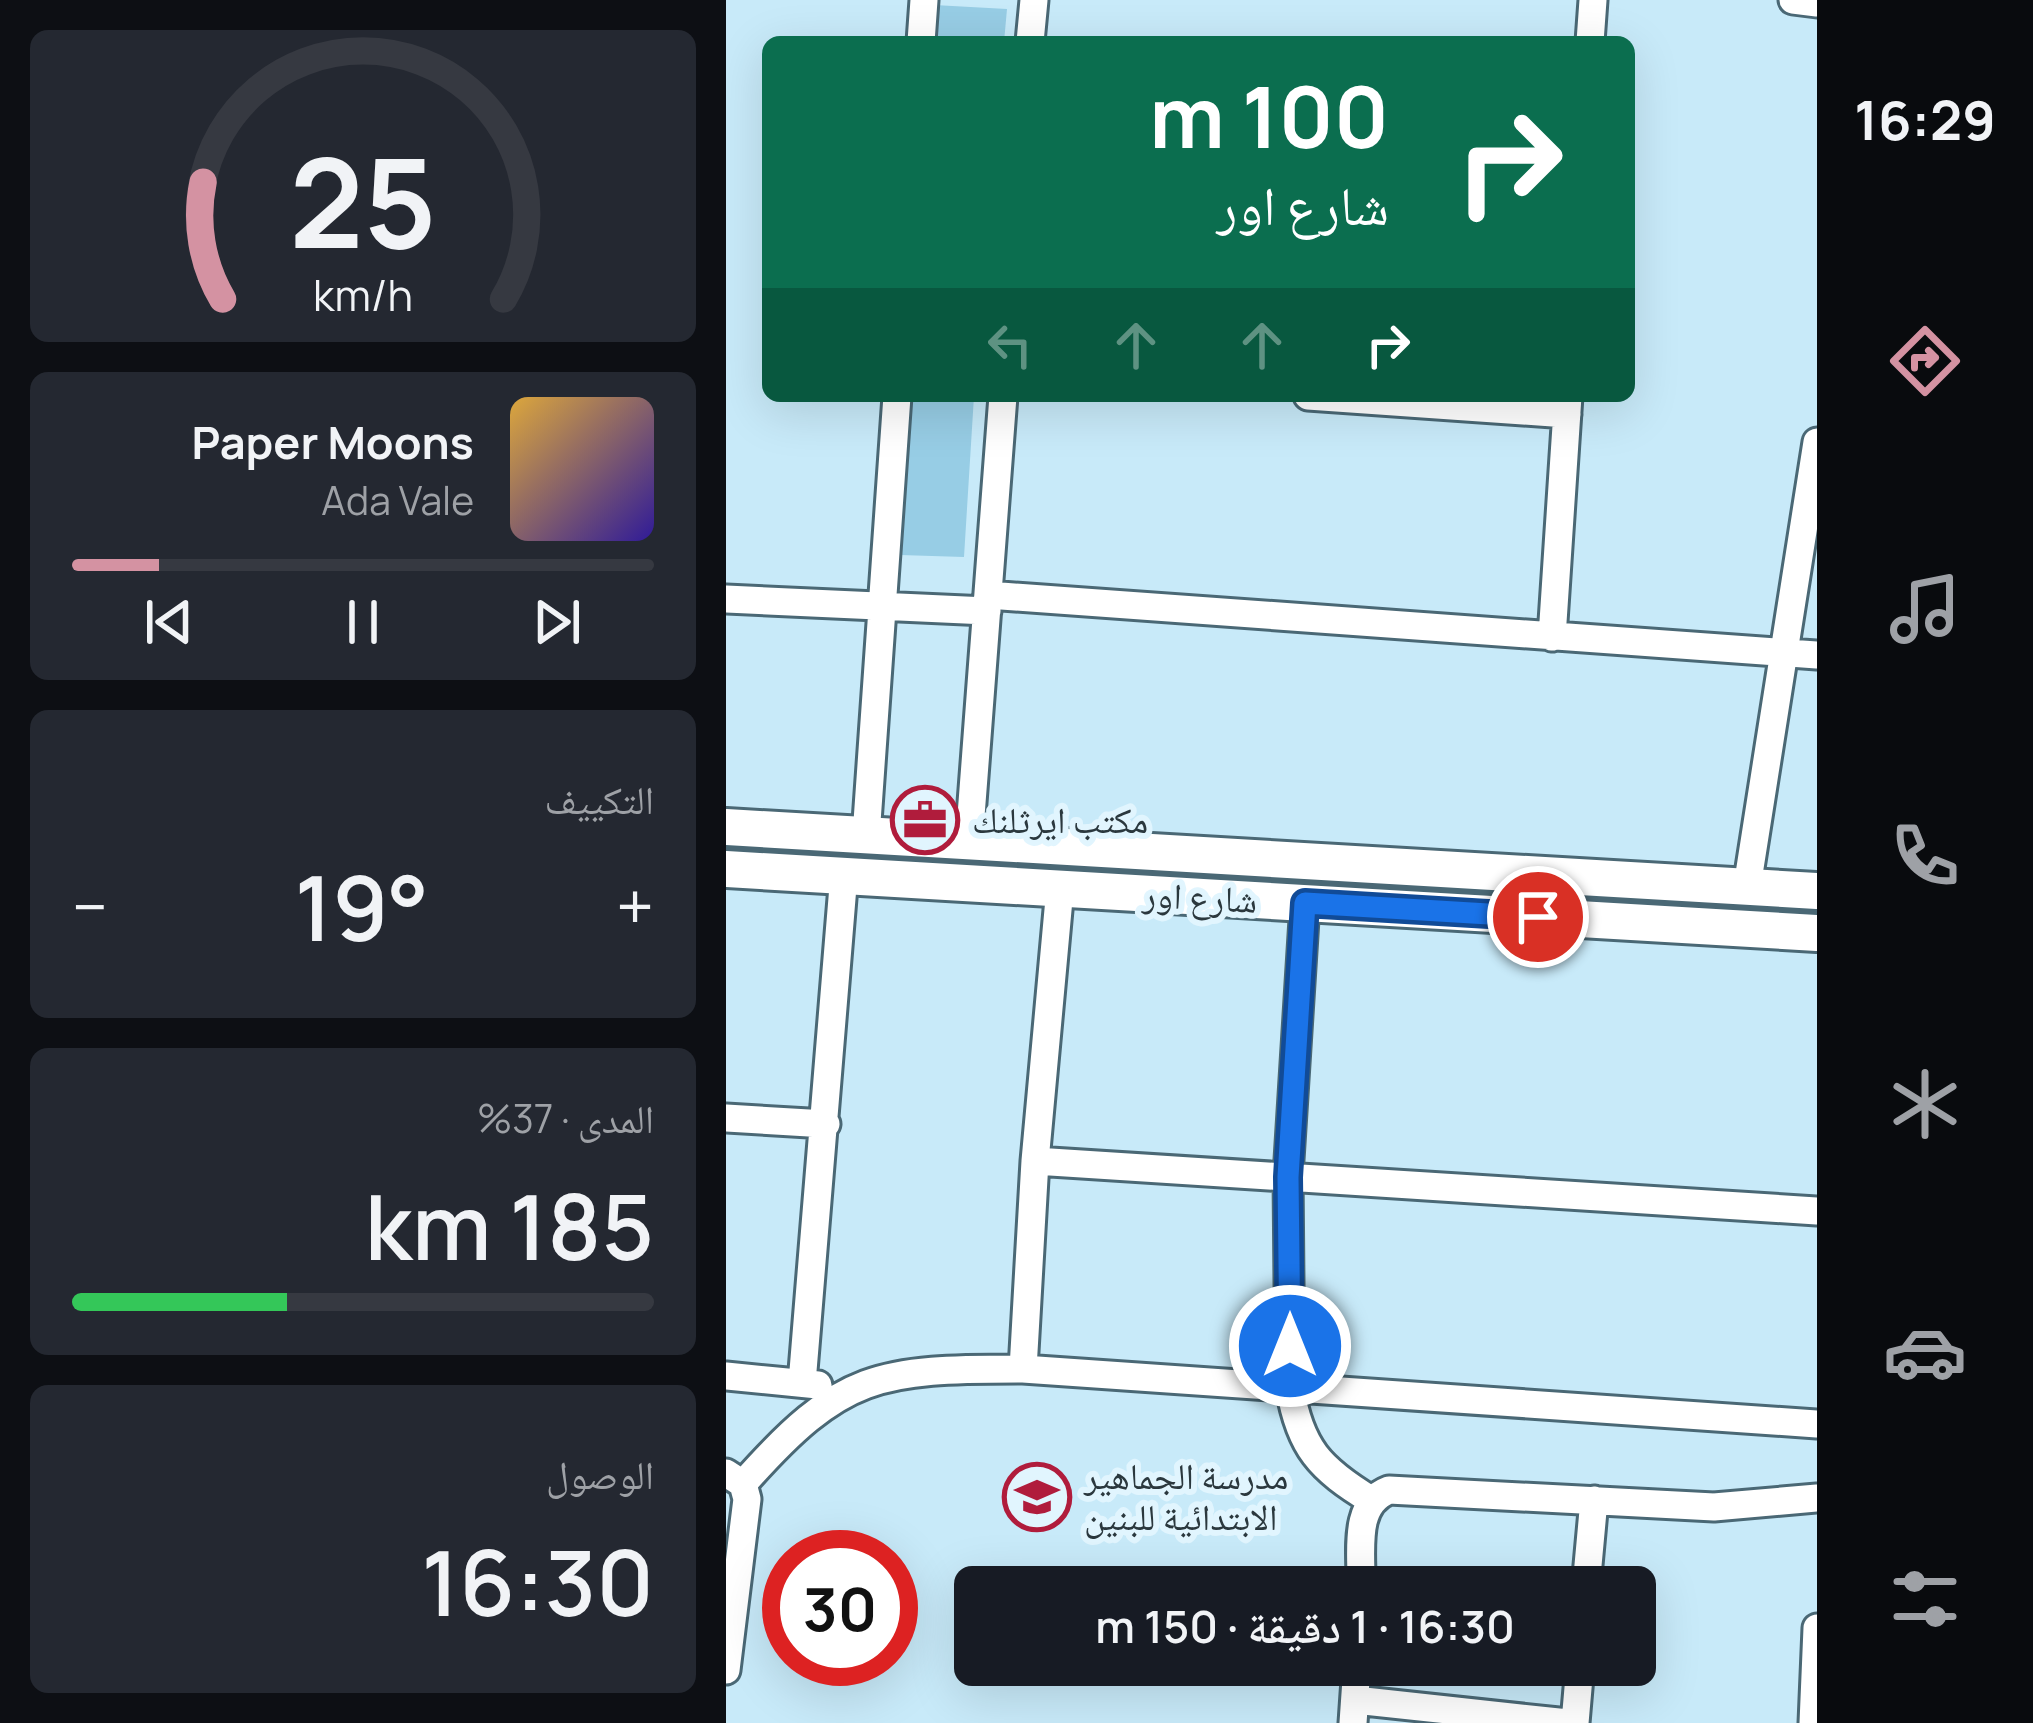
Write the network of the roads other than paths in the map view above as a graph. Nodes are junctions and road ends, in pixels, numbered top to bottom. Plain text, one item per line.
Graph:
1 (924, 0) edge
2 (1034, 0) edge
3 (1593, 0) edge
4 (1793, 0) edge
5 (1817, 3) edge
6 (921, 36) edge
7 (1031, 36) edge
8 (1590, 36) edge
9 (897, 402) edge
10 (1003, 402) edge
11 (1482, 402) edge
12 (1567, 405) edge
13 (1817, 442) edge
14 (726, 598) edge
15 (987, 603) junction
16 (883, 605) junction
17 (1552, 638) junction
18 (1788, 653) junction
19 (1817, 656) edge
20 (726, 827) edge
21 (866, 836) junction
22 (968, 842) junction
23 (726, 869) edge
24 (844, 874) junction
25 (1748, 887) junction
26 (1060, 888) junction
27 (1817, 891) edge
28 (1305, 903) junction
29 (1817, 934) edge
30 (726, 1118) edge
31 (826, 1124) junction
32 (1035, 1161) junction
33 (1288, 1177) junction
34 (1817, 1211) edge
35 (1022, 1370) junction
36 (726, 1376) edge
37 (802, 1384) junction
38 (1290, 1388) junction
39 (852, 1389) junction
40 (1817, 1424) edge
41 (734, 1478) edge
42 (1817, 1498) edge
43 (1371, 1500) junction
44 (1594, 1500) junction
45 (1361, 1566) edge
46 (1588, 1566) edge
47 (1817, 1628) edge
48 (726, 1670) edge
49 (1577, 1686) edge
50 (1354, 1711) edge
51 (1572, 1723) edge
52 (1813, 1723) edge

1 - 6 street
2 - 7 street
3 - 8 street
4 - 5 street
9 - 16 street
10 - 15 street
11 - 12 street
12 - 17 street
13 - 18 street
14 - 16 street
15 - 16 street
15 - 17 street
15 - 22 street
16 - 21 street
17 - 18 street
18 - 19 street
18 - 25 street
20 - 21 street, شارع اور
21 - 22 street, شارع اور
22 - 25 street, شارع اور
23 - 24 street, شارع اور
24 - 26 street, شارع اور
24 - 31 street
25 - 27 street, شارع اور
26 - 28 street, شارع اور
26 - 32 street
28 - 29 street, شارع اور
28 - 33 street
30 - 31 street
31 - 37 street
32 - 33 street
32 - 35 street
33 - 34 street
33 - 38 street
35 - 38 street
35 - 39 street
36 - 37 street
37 - 39 street
38 - 40 street
38 - 43 street
39 - 41 street
41 - 48 street
42 - 44 street
43 - 44 street
43 - 45 street
44 - 46 street
47 - 52 street
49 - 51 street
50 - 51 street

